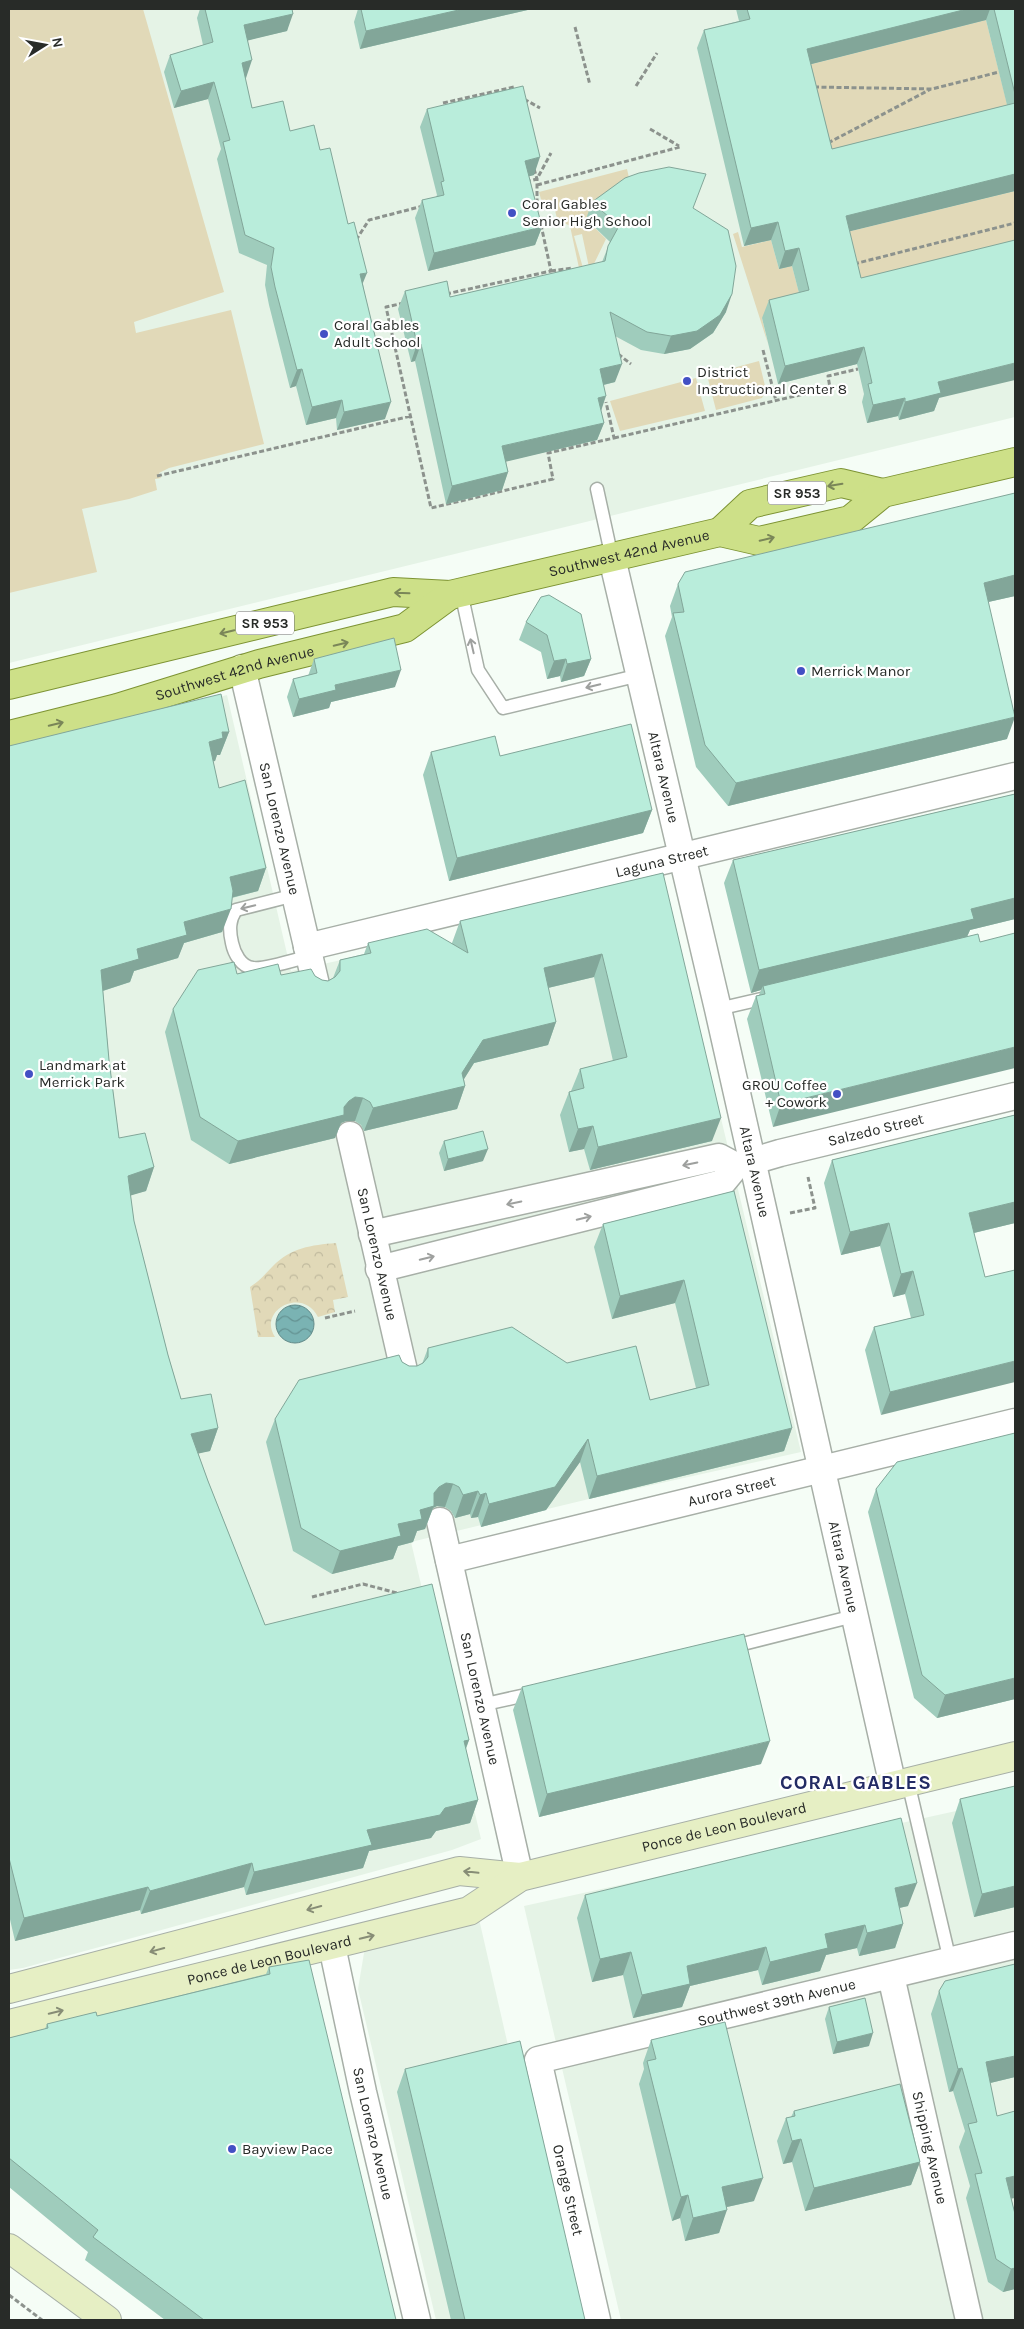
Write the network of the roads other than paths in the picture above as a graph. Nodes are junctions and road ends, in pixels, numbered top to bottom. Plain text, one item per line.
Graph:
1 (1015, 462) edge
2 (597, 489) dead end
3 (883, 493) junction
4 (720, 532) junction
5 (612, 558) junction
6 (456, 594) junction
7 (242, 668) junction
8 (640, 675) junction
9 (9, 685) edge
10 (9, 736) edge
11 (1015, 776) edge
12 (682, 857) junction
13 (295, 895) junction
14 (308, 952) junction
15 (317, 989) edge
16 (782, 994) edge
17 (718, 1009) junction
18 (1015, 1096) edge
19 (350, 1135) dead end
20 (744, 1164) junction
21 (487, 1209) junction
22 (372, 1234) junction
23 (494, 1241) junction
24 (379, 1269) junction
25 (405, 1375) edge
26 (1015, 1422) edge
27 (821, 1468) junction
28 (440, 1521) dead end
29 (449, 1560) junction
30 (854, 1616) junction
31 (723, 1649) edge
32 (544, 1691) edge
33 (481, 1705) junction
34 (1015, 1756) edge
35 (900, 1784) junction
36 (520, 1877) junction
37 (1015, 1945) edge
38 (332, 1946) junction
39 (950, 1962) junction
40 (891, 1976) junction
41 (9, 1989) edge
42 (9, 2024) edge
43 (538, 2060) joint
44 (9, 2248) edge
45 (107, 2320) edge
46 (417, 2320) edge
47 (597, 2320) edge
48 (969, 2320) edge

1 - 3 main road, Southwest 42nd Avenue / SR 953
2 - 5 lane
4 -> 3 main road, Southwest 42nd Avenue / SR 953
3 -> 4 main road, Southwest 42nd Avenue / SR 953
4 - 5 main road, Southwest 42nd Avenue / SR 953
5 - 6 main road, Southwest 42nd Avenue / SR 953
5 - 8 street, Altara Avenue
7 -> 6 main road, Southwest 42nd Avenue / SR 953
8 -> 6 lane
6 -> 9 main road, Southwest 42nd Avenue / SR 953
10 -> 7 main road, Southwest 42nd Avenue / SR 953
7 - 13 street, San Lorenzo Avenue
8 - 12 street, Altara Avenue
11 - 12 street, Laguna Street
12 - 14 street, Laguna Street
12 - 17 street, Altara Avenue
13 - 14 street, San Lorenzo Avenue
13 -> 14 lane
14 - 15 street, San Lorenzo Avenue
16 - 17 lane
17 - 20 street, Altara Avenue
18 - 20 street, Salzedo Street
19 - 22 street, San Lorenzo Avenue
20 -> 21 street
23 -> 20 street
20 - 27 street, Altara Avenue
21 - 22 street
21 - 23 street
22 - 24 street, San Lorenzo Avenue
24 -> 23 street
24 - 25 street, San Lorenzo Avenue
26 - 27 street, Aurora Street
27 - 29 street, Aurora Street
27 - 30 street, Altara Avenue
28 - 29 street, San Lorenzo Avenue
29 - 33 street, San Lorenzo Avenue
30 - 31 lane
30 - 35 street, Altara Avenue
32 - 33 lane
33 - 36 street, San Lorenzo Avenue
34 - 35 street, Ponce de Leon Boulevard
35 - 36 street, Ponce de Leon Boulevard
35 - 39 lane
38 -> 36 street, Ponce de Leon Boulevard
36 -> 41 street, Ponce de Leon Boulevard
37 - 39 street, Southwest 39th Avenue
42 -> 38 street, Ponce de Leon Boulevard
38 - 46 street, San Lorenzo Avenue
39 - 40 street, Southwest 39th Avenue
40 - 43 street, Southwest 39th Avenue
40 - 48 street, Shipping Avenue
43 - 47 street, Orange Street
44 - 45 street

